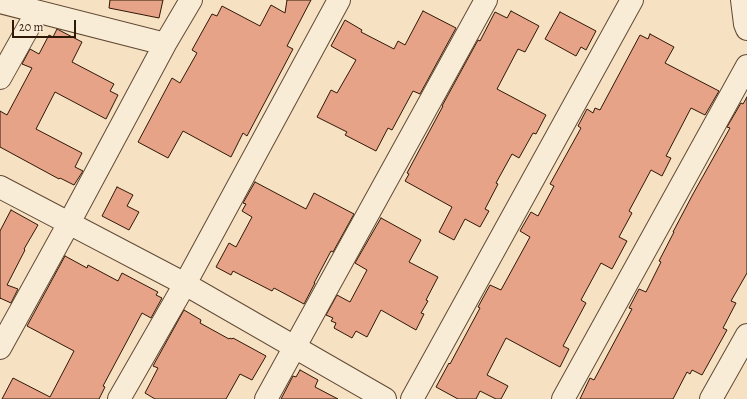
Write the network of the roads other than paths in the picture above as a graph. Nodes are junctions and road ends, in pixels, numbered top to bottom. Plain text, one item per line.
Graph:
1 (191, 0) edge
2 (339, 0) edge
3 (486, 0) edge
4 (632, 0) edge
5 (742, 0) edge
6 (0, 2) edge
7 (37, 12) junction
8 (747, 29) edge
9 (165, 44) junction
10 (747, 66) edge
11 (0, 78) edge
12 (0, 187) edge
13 (69, 223) junction
14 (184, 284) junction
15 (747, 334) edge
16 (294, 347) junction
17 (0, 348) edge
18 (119, 399) edge
19 (266, 399) edge
20 (385, 399) edge
21 (412, 399) edge
22 (563, 399) edge
23 (711, 399) edge

1 - 9 street
2 - 14 street
3 - 16 street
4 - 21 street
5 - 8 street
6 - 7 street
7 - 9 street
7 - 11 street
9 - 13 street
10 - 22 street
12 - 13 street
13 - 14 street
13 - 17 street
14 - 16 street
14 - 18 street
15 - 23 street
16 - 19 street
16 - 20 street

